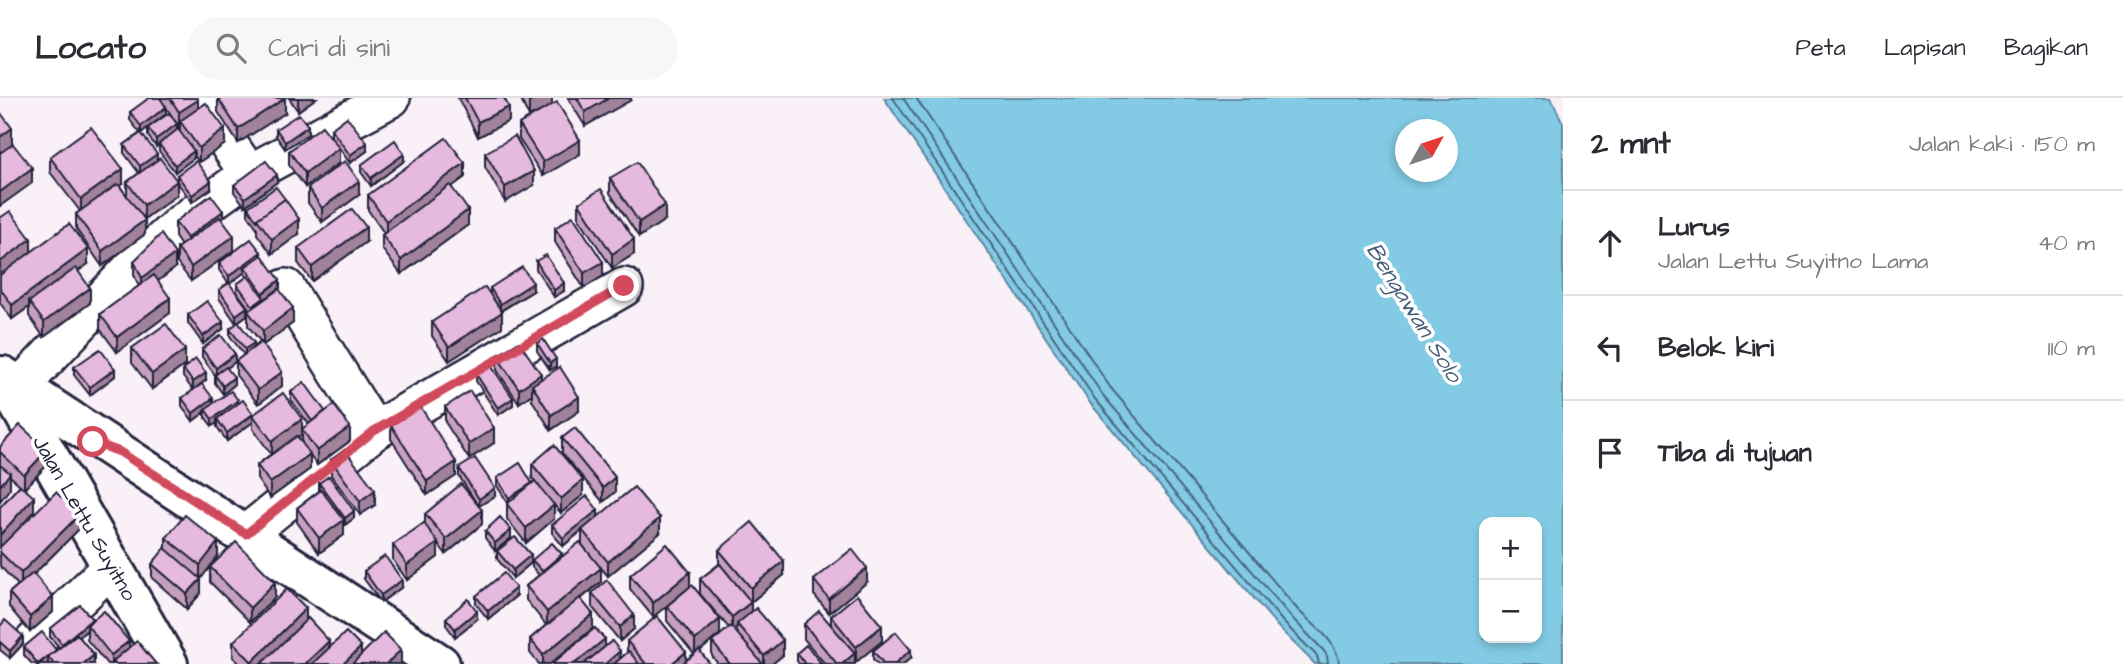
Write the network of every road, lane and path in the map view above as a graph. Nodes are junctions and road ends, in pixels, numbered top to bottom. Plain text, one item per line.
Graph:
1 (197, 98) edge
2 (391, 98) edge
3 (249, 174) junction
4 (624, 286) dead end
5 (286, 288) dead end
6 (7, 379) edge
7 (374, 431) junction
8 (120, 452) junction
9 (71, 492) junction
10 (246, 534) junction
11 (112, 566) junction
12 (11, 664) edge
13 (169, 664) edge
14 (440, 664) edge

1 - 3 street
2 - 3 street
3 - 6 street
4 - 7 street
5 - 7 street
6 - 8 main road
6 - 9 main road, Jalan Lettu Suyitno
7 - 10 street
8 - 9 main road
8 - 10 main road
9 - 11 main road, Jalan Lettu Suyitno
10 - 14 main road
11 - 12 street
11 - 13 main road, Jalan Lettu Suyitno

